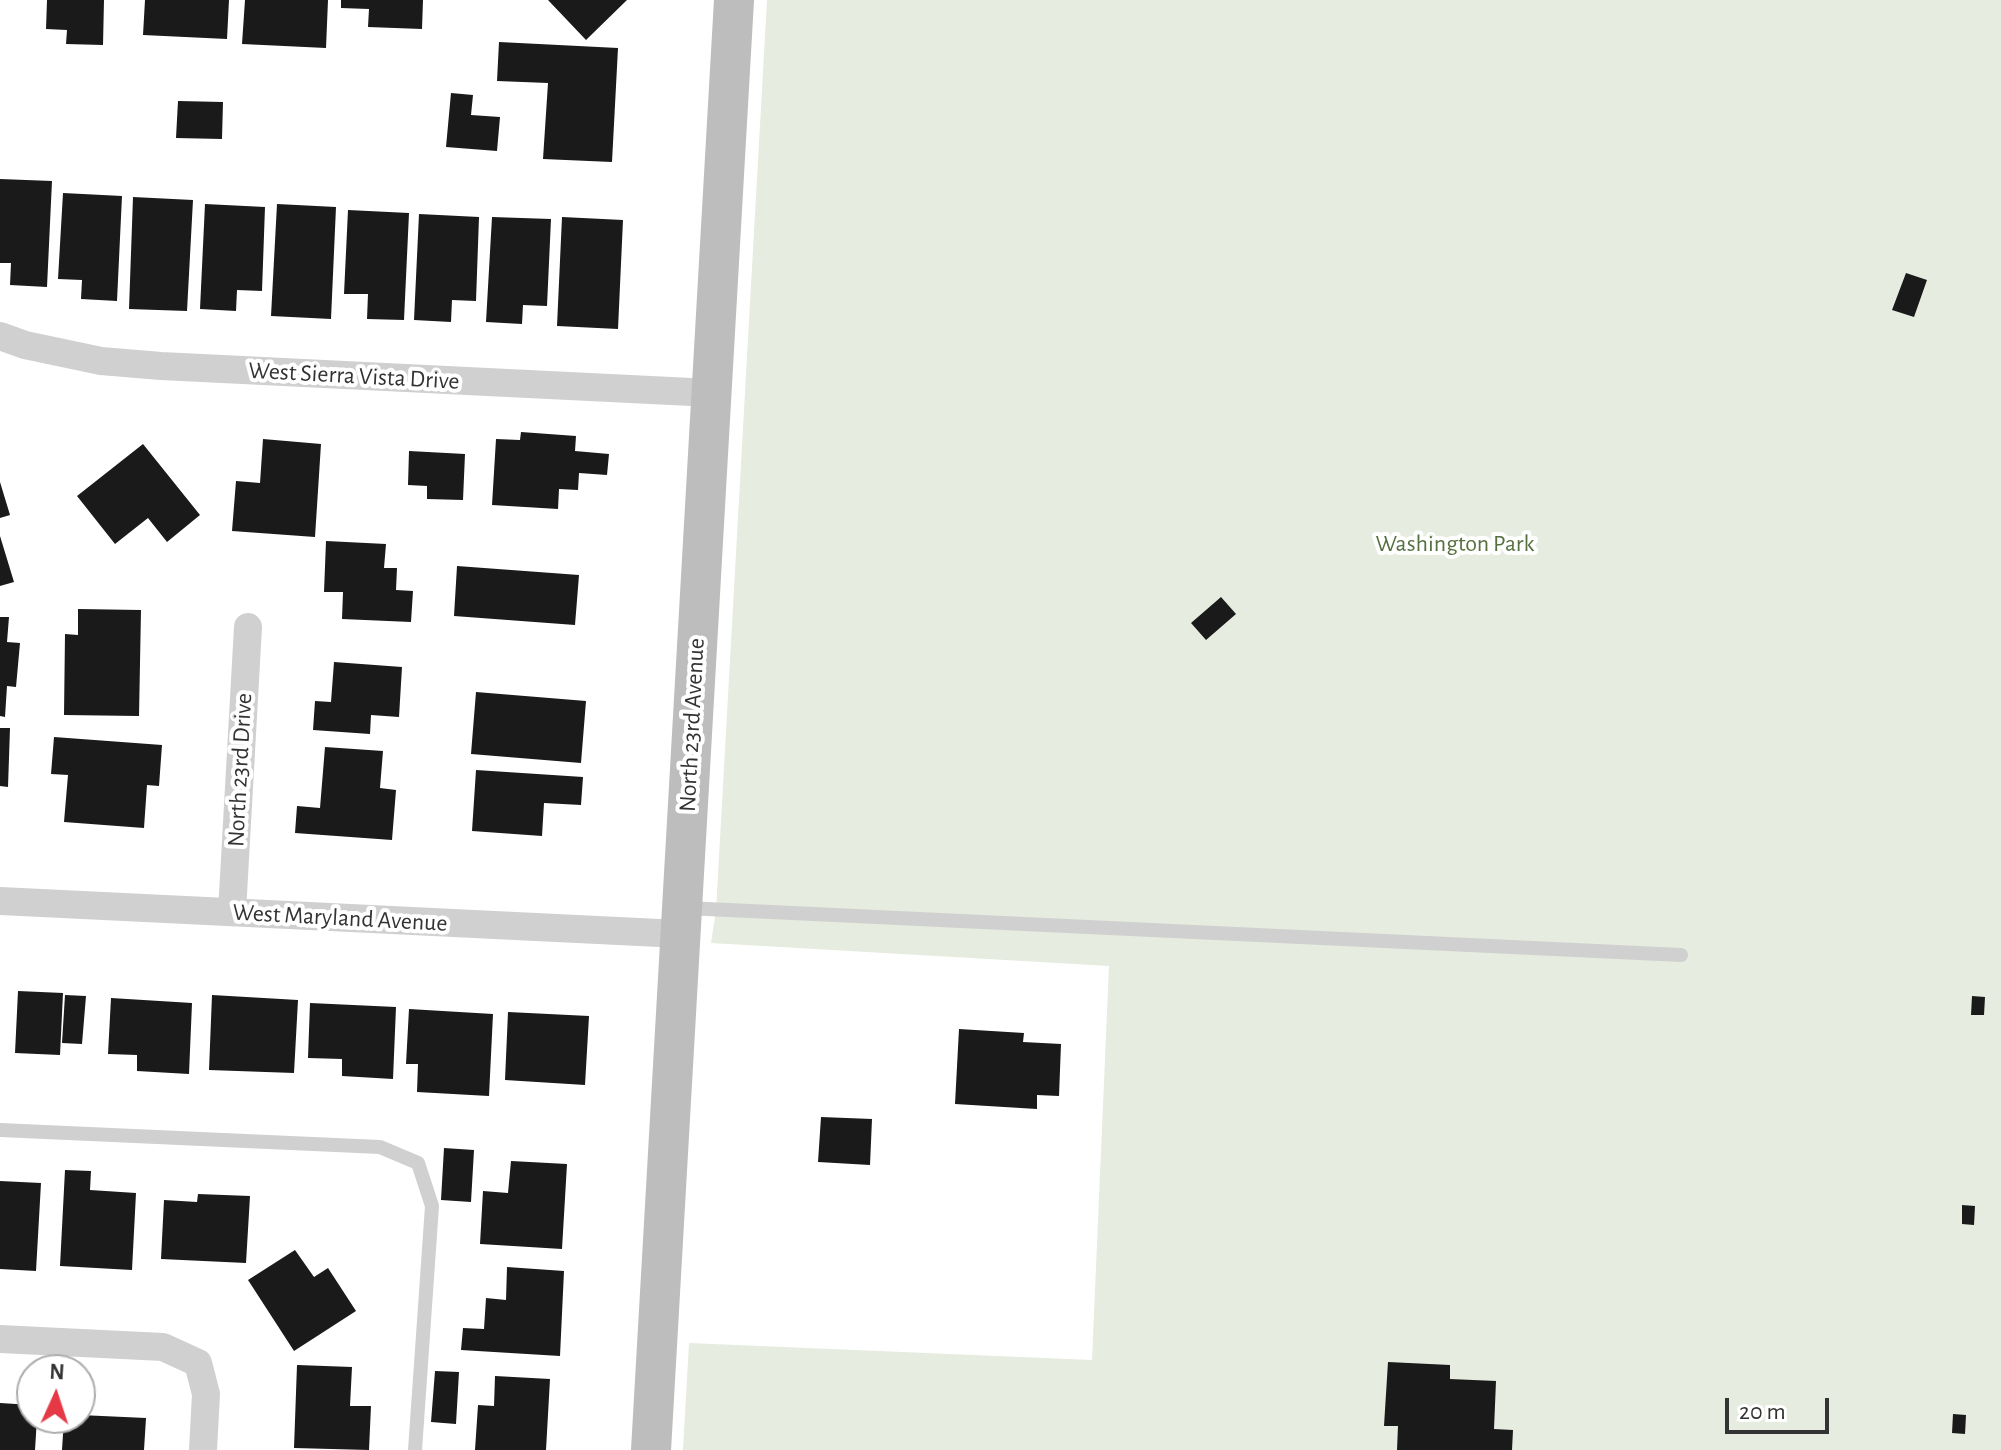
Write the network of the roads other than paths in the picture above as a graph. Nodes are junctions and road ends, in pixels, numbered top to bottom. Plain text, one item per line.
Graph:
1 (734, 0) edge
2 (0, 336) edge
3 (712, 393) junction
4 (248, 627) dead end
5 (0, 901) edge
6 (232, 912) junction
7 (681, 921) junction
8 (1681, 955) dead end
9 (0, 1130) edge
10 (0, 1339) edge
11 (203, 1450) edge
12 (415, 1450) edge
13 (651, 1450) edge

1 - 3 street, North 23rd Avenue
2 - 3 street, West Sierra Vista Drive
3 - 7 street, North 23rd Avenue
4 - 6 street, North 23rd Drive
5 - 6 street, West Maryland Avenue
6 - 7 street, West Maryland Avenue
7 - 8 lane
7 - 13 street, North 23rd Avenue
9 - 12 lane
10 - 11 street

